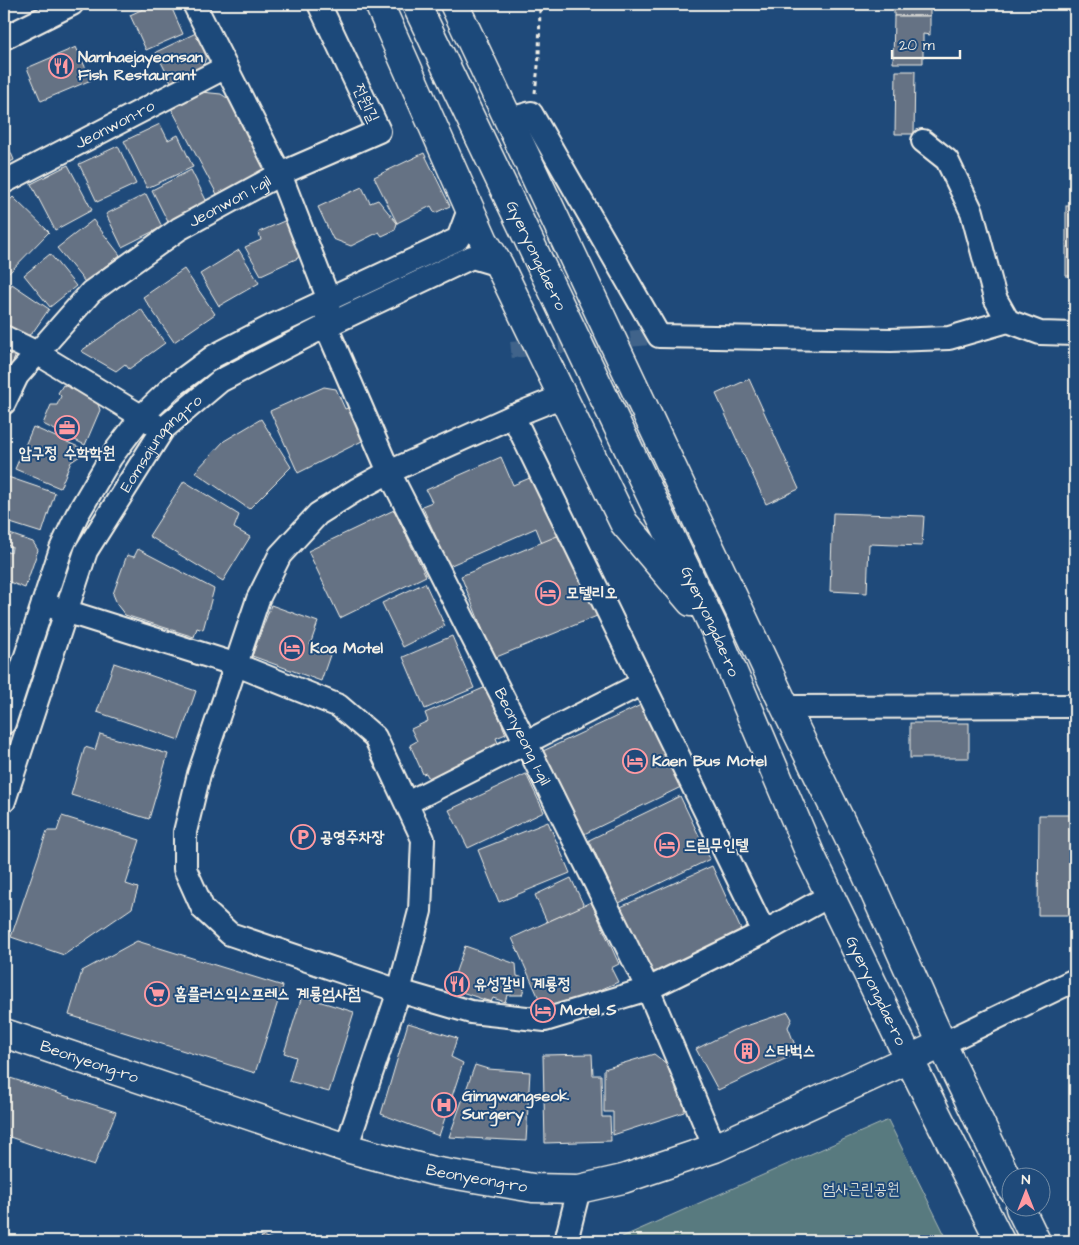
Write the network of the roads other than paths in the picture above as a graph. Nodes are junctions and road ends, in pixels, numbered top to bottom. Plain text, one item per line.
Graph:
1 (72, 4) edge
2 (194, 4) edge
3 (319, 4) edge
4 (379, 4) edge
5 (416, 4) edge
6 (454, 4) edge
7 (4, 38) edge
8 (226, 67) junction
9 (520, 116) junction
10 (923, 142) dead end
11 (280, 174) junction
12 (4, 182) edge
13 (470, 207) junction
14 (499, 265) junction
15 (329, 300) junction
16 (1008, 320) junction
17 (326, 326) junction
18 (1075, 334) edge
19 (4, 337) edge
20 (37, 353) junction
21 (563, 396) junction
22 (4, 403) edge
23 (142, 416) junction
24 (512, 416) junction
25 (163, 430) junction
26 (389, 472) junction
27 (43, 604) junction
28 (66, 612) junction
29 (716, 632) junction
30 (237, 665) junction
31 (643, 683) junction
32 (1075, 706) edge
33 (785, 707) junction
34 (4, 723) edge
35 (526, 742) junction
36 (4, 800) edge
37 (407, 803) junction
38 (829, 896) junction
39 (764, 932) junction
40 (1075, 980) edge
41 (648, 989) junction
42 (399, 991) junction
43 (4, 1033) edge
44 (942, 1044) junction
45 (909, 1059) junction
46 (346, 1148) junction
47 (715, 1148) junction
48 (1002, 1168) edge
49 (579, 1189) junction
50 (1025, 1218) edge
51 (566, 1241) edge
52 (1000, 1241) edge
53 (1036, 1241) edge

1 - 7 street
2 - 8 street, Jeonwon 1-gil
3 - 11 street, 전원1길
4 - 13 street
5 - 29 street, Gyeryongdae-ro
6 - 9 street, Gyeryongdae-ro
8 - 11 street, Jeonwon 1-gil
8 - 12 street, Jeonwon-ro
9 - 16 street
9 - 33 street, Gyeryongdae-ro
10 - 16 street
11 - 15 street
11 - 20 street, Jeonwon 1-gil
13 - 14 street
13 - 15 street, Eomsajungang-ro
14 - 17 street, Eomsajungang-ro
14 - 21 street
15 - 17 street
15 - 23 street, Eomsajungang-ro
16 - 18 street
17 - 25 street, Eomsajungang-ro
17 - 26 street, Beonyeong 1-gil
19 - 20 street
20 - 22 street
20 - 23 street
21 - 24 street
21 - 29 street
23 - 25 street
23 - 27 street, Eomsajungang-ro
24 - 26 street
24 - 31 street
25 - 28 street, Eomsajungang-ro
26 - 30 street
26 - 35 street, Beonyeong 1-gil
27 - 28 street
27 - 34 street, Eomsajungang-ro
28 - 30 street
28 - 36 street, Eomsajungang-ro
29 - 38 street, Gyeryongdae-ro
30 - 37 street
30 - 42 street
31 - 35 street
31 - 39 street
32 - 33 street
33 - 44 street, Gyeryongdae-ro
35 - 37 street
35 - 41 street, Beonyeong 1-gil
37 - 42 street
38 - 39 street
38 - 45 street, Gyeryongdae-ro
39 - 41 street
40 - 44 street
41 - 42 street
41 - 47 street, Beonyeong 1-gil
42 - 46 street
43 - 46 street, Beonyeong-ro
44 - 45 street, Beonyeong-ro
44 - 48 street, Gyeryongdae-ro
45 - 47 street, Beonyeong-ro
45 - 52 street, Gyeryongdae-ro
46 - 49 street, Beonyeong-ro
47 - 49 street, Beonyeong-ro
49 - 51 street
50 - 53 street

